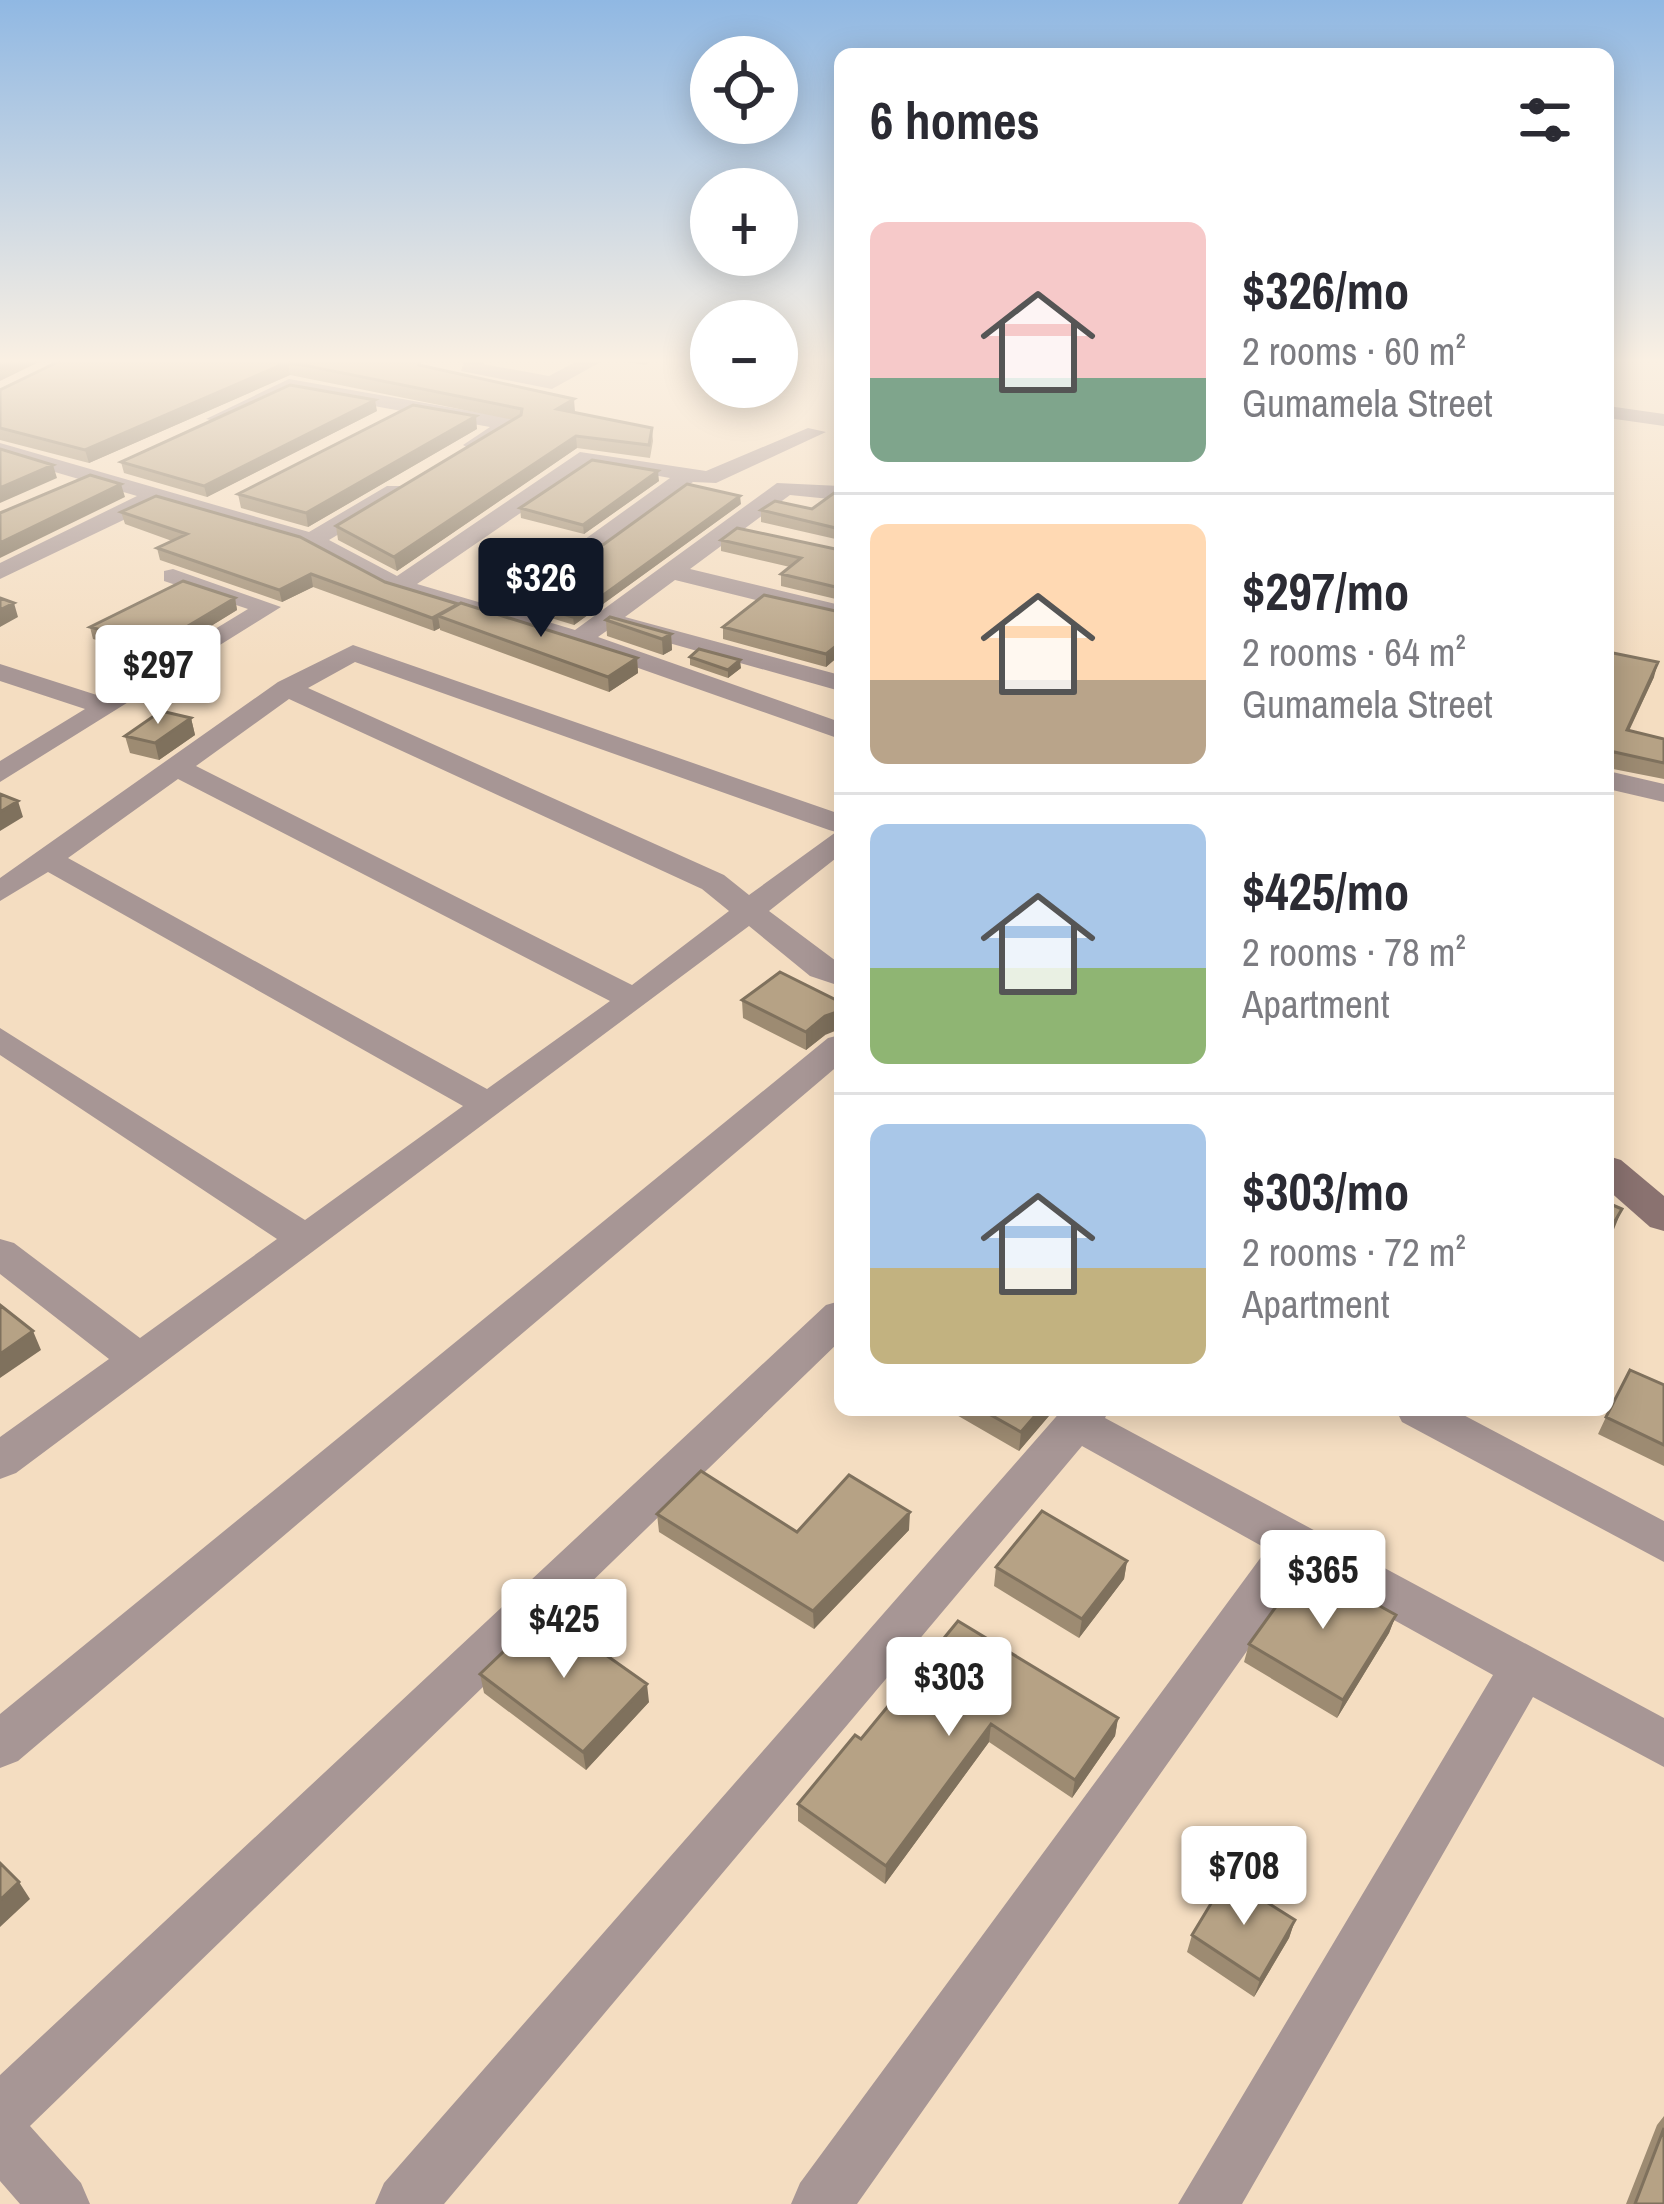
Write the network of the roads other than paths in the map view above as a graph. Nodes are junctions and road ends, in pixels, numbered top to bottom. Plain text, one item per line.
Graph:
1 (66, 462) edge
2 (582, 462) edge
3 (613, 462) edge
4 (746, 462) edge
5 (108, 470) junction
6 (690, 474) junction
7 (411, 482) edge
8 (251, 489) edge
9 (58, 492) edge
10 (834, 492) edge
11 (159, 494) junction
12 (211, 509) junction
13 (733, 527) junction
14 (776, 537) edge
15 (312, 540) junction
16 (0, 572) edge
17 (671, 572) junction
18 (173, 576) dead end
19 (398, 586) junction
20 (834, 612) edge
21 (498, 613) junction
22 (605, 619) junction
23 (579, 639) junction
24 (0, 672) edge
25 (834, 681) edge
26 (287, 688) junction
27 (106, 707) junction
28 (834, 729) edge
29 (176, 767) junction
30 (0, 773) edge
31 (1614, 781) edge
32 (1664, 793) edge
33 (834, 822) edge
34 (834, 845) edge
35 (47, 859) junction
36 (0, 892) edge
37 (748, 912) junction
38 (834, 974) edge
39 (634, 1000) junction
40 (0, 1039) edge
41 (834, 1051) edge
42 (488, 1105) junction
43 (1614, 1174) edge
44 (1664, 1217) edge
45 (306, 1239) junction
46 (0, 1253) edge
47 (834, 1322) edge
48 (141, 1361) junction
49 (1428, 1416) edge
50 (1083, 1417) edge
51 (0, 1462) edge
52 (1297, 1543) junction
53 (1664, 1543) edge
54 (1524, 1667) junction
55 (1664, 1744) edge
56 (0, 1745) edge
57 (0, 2115) edge
58 (0, 2138) edge
59 (60, 2204) edge
60 (405, 2204) edge
61 (821, 2204) edge
62 (1208, 2204) edge

1 - 5 street
2 - 19 street
3 - 6 street
4 - 6 street
5 - 9 street
5 - 11 street
6 - 21 street
7 - 15 street
8 - 12 street
10 - 13 street
11 - 12 street
11 - 16 street
12 - 15 street
13 - 14 street
13 - 17 street
15 - 19 street
17 - 20 street
17 - 22 street
18 - 27 street
19 - 21 street
21 - 23 street
22 - 23 street
22 - 25 street
23 - 28 street
24 - 27 street
26 - 29 street
26 - 33 street
26 - 37 street
27 - 30 street
29 - 35 street
29 - 39 street
31 - 32 street
34 - 37 street
35 - 36 street
35 - 42 street
37 - 38 street
37 - 39 street
39 - 42 street
40 - 45 street
41 - 56 street
42 - 45 street
43 - 44 street
45 - 48 street
46 - 48 street
47 - 57 street
48 - 51 street
49 - 53 street
50 - 52 street
50 - 60 street
52 - 54 street
52 - 61 street
54 - 55 street
54 - 62 street
58 - 59 street

